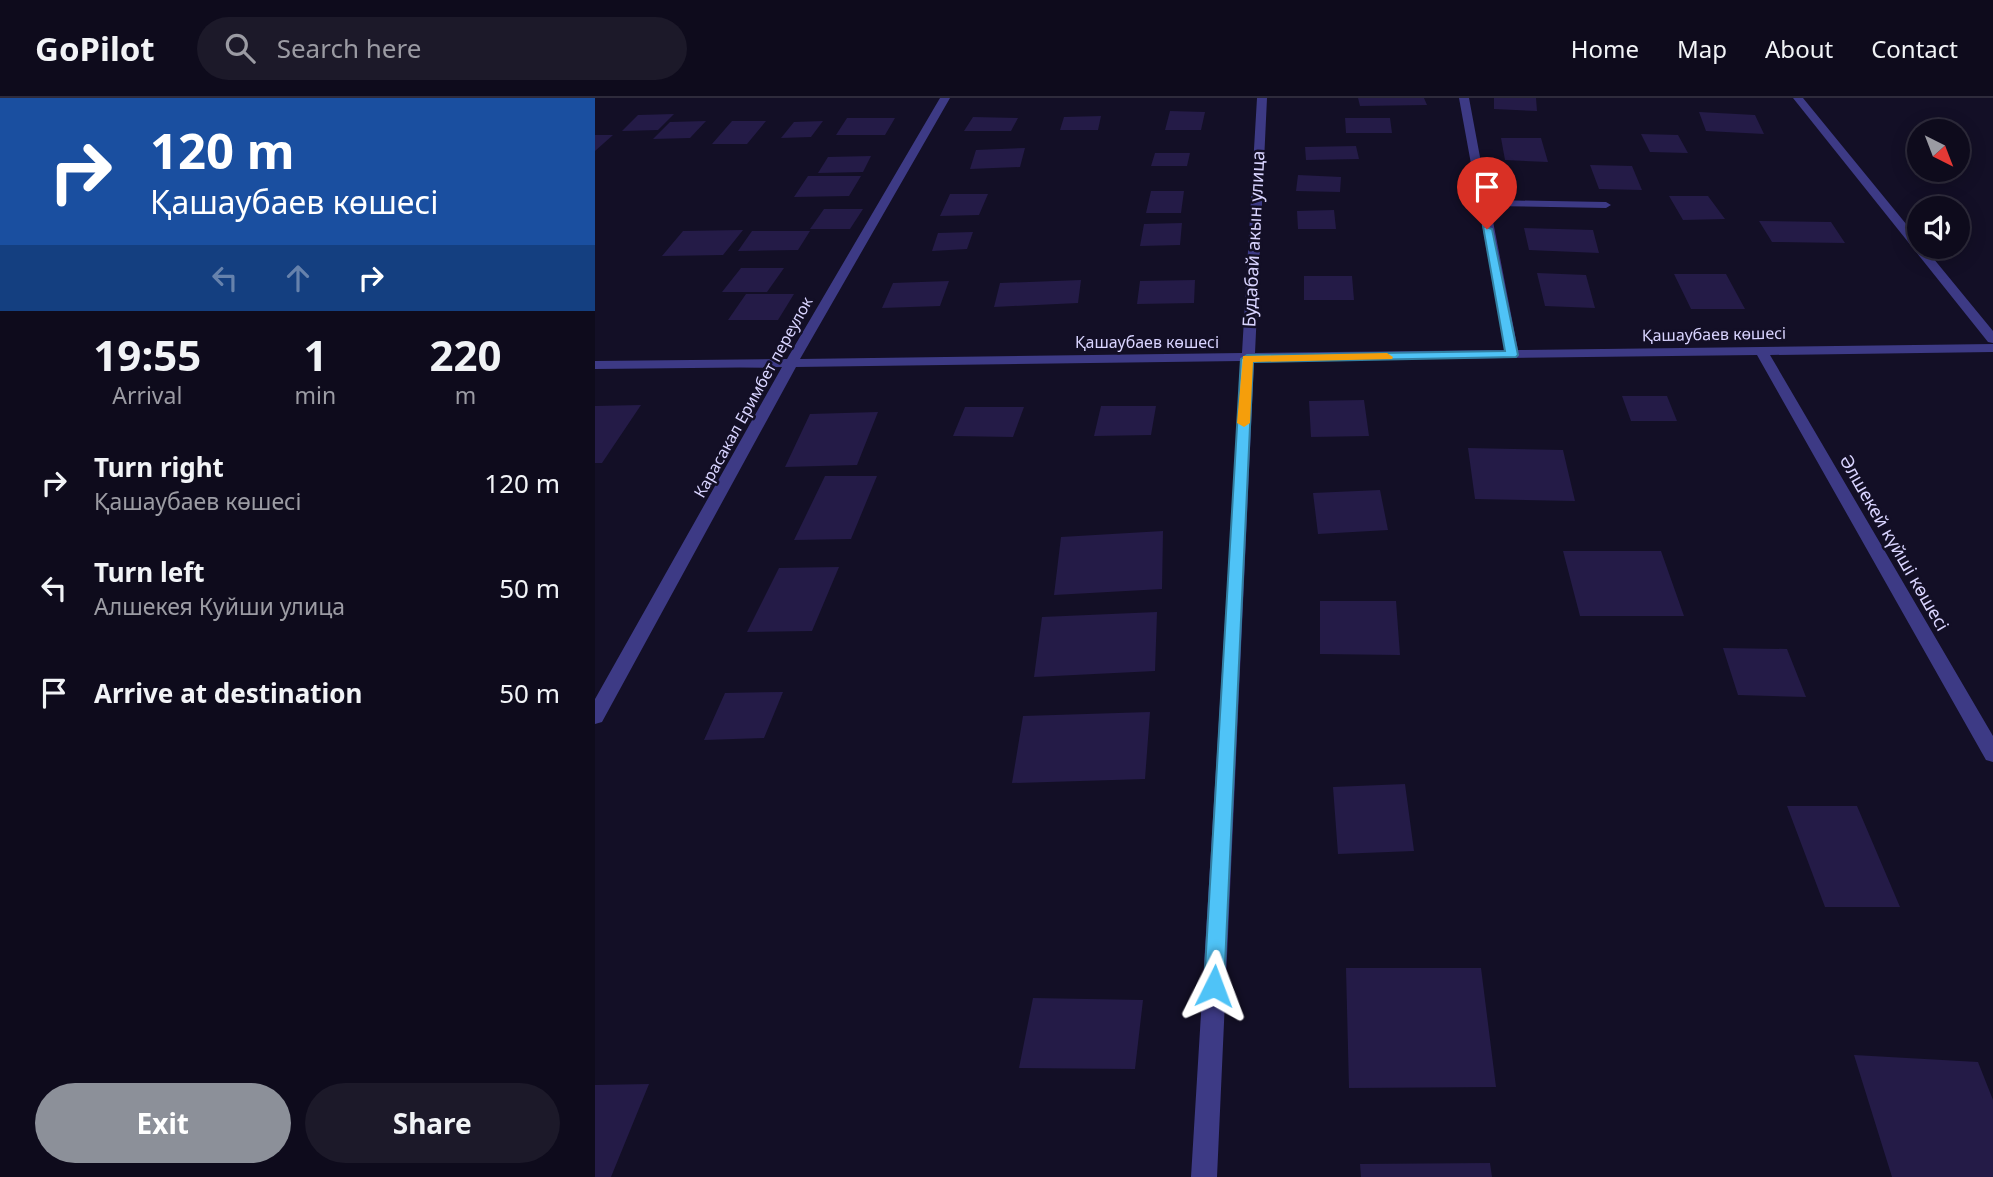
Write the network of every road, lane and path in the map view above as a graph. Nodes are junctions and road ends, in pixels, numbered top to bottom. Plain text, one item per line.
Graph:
1 (944, 98) edge
2 (1262, 98) edge
3 (1464, 98) edge
4 (1798, 98) edge
5 (1482, 203) junction
6 (1606, 205) dead end
7 (1993, 339) edge
8 (1993, 348) edge
9 (1761, 350) junction
10 (1512, 355) junction
11 (1247, 359) junction
12 (792, 361) junction
13 (595, 365) edge
14 (595, 716) edge
15 (1993, 754) edge
16 (1204, 1177) edge

1 - 12 street, Карасакал Еримбет переулок
2 - 11 street, Будабай акын улица
3 - 5 street
4 - 7 street
5 - 6 street
5 - 10 street
8 - 9 street, Қашаубаев көшесі
9 - 10 street, Қашаубаев көшесі
9 - 15 street, Әлшекей күйші көшесі
10 - 11 street, Қашаубаев көшесі
11 - 12 street, Қашаубаев көшесі
11 - 16 street, Будабай акын улица
12 - 13 street, Қашаубаев көшесі
12 - 14 street, Карасакал Еримбет переулок

